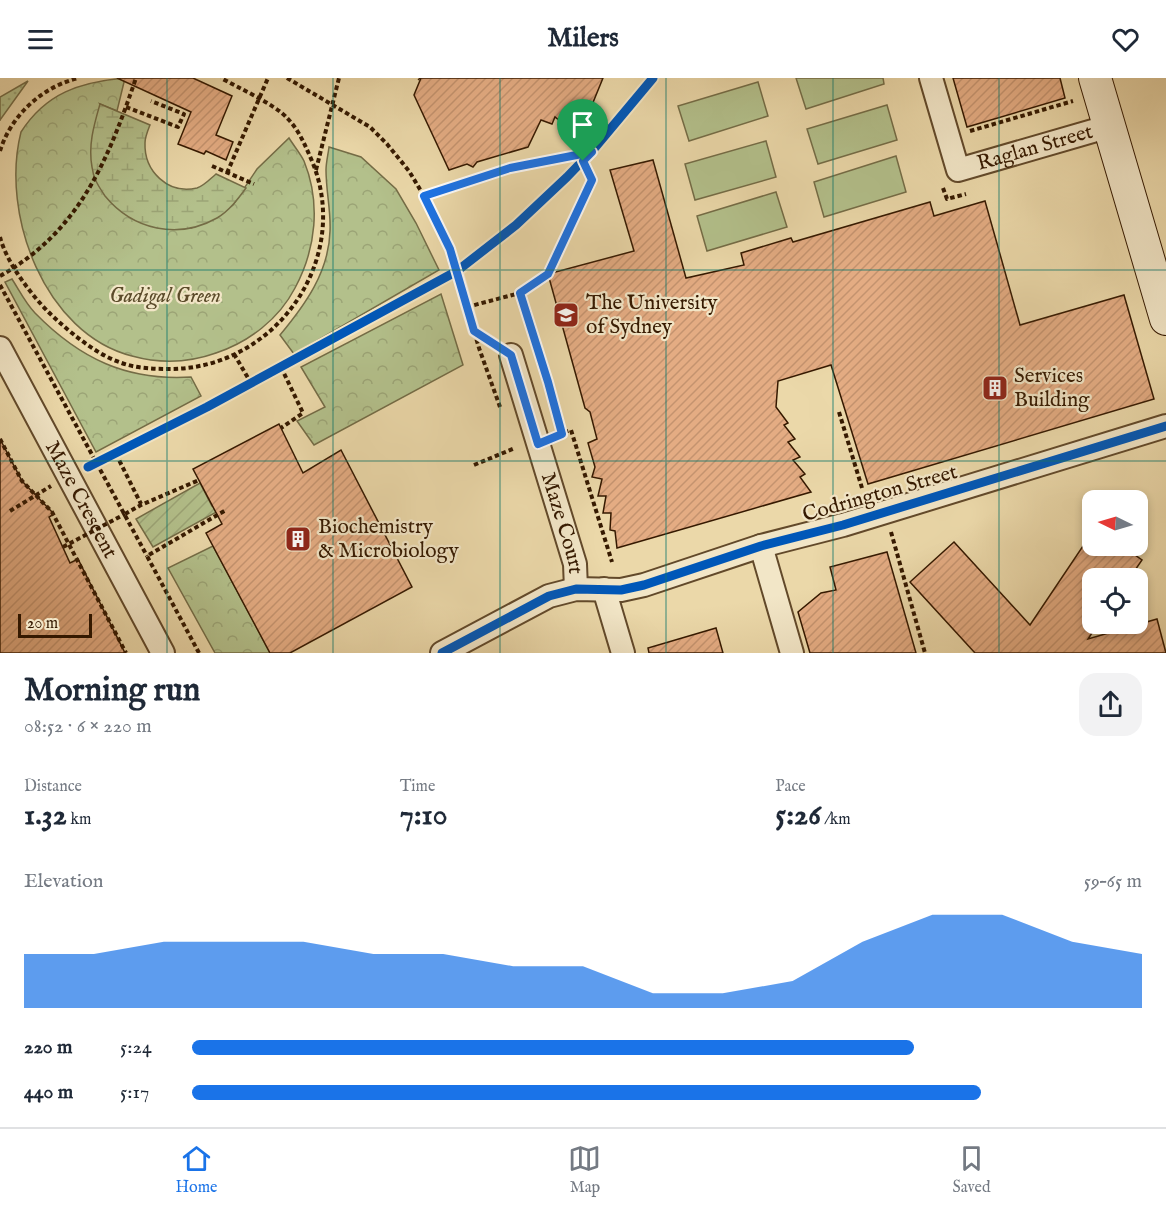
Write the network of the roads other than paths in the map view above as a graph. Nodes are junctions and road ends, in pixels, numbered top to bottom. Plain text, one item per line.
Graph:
1 (931, 78) edge
2 (1095, 78) edge
3 (1110, 126) junction
4 (1166, 319) edge
5 (0, 348) edge
6 (511, 355) road end
7 (1166, 426) edge
8 (761, 546) junction
9 (576, 589) junction
10 (604, 589) junction
11 (163, 653) edge
12 (442, 653) edge
13 (623, 653) edge
14 (792, 653) edge

1 - 3 street, Raglan Street
2 - 3 street
3 - 4 street
5 - 11 street, Maze Crescent
6 - 9 street, Maze Court
7 - 8 street, Codrington Street
8 - 10 street, Codrington Street
8 - 14 street
9 - 10 street, Codrington Street
9 - 12 street, Codrington Street
10 - 13 street

